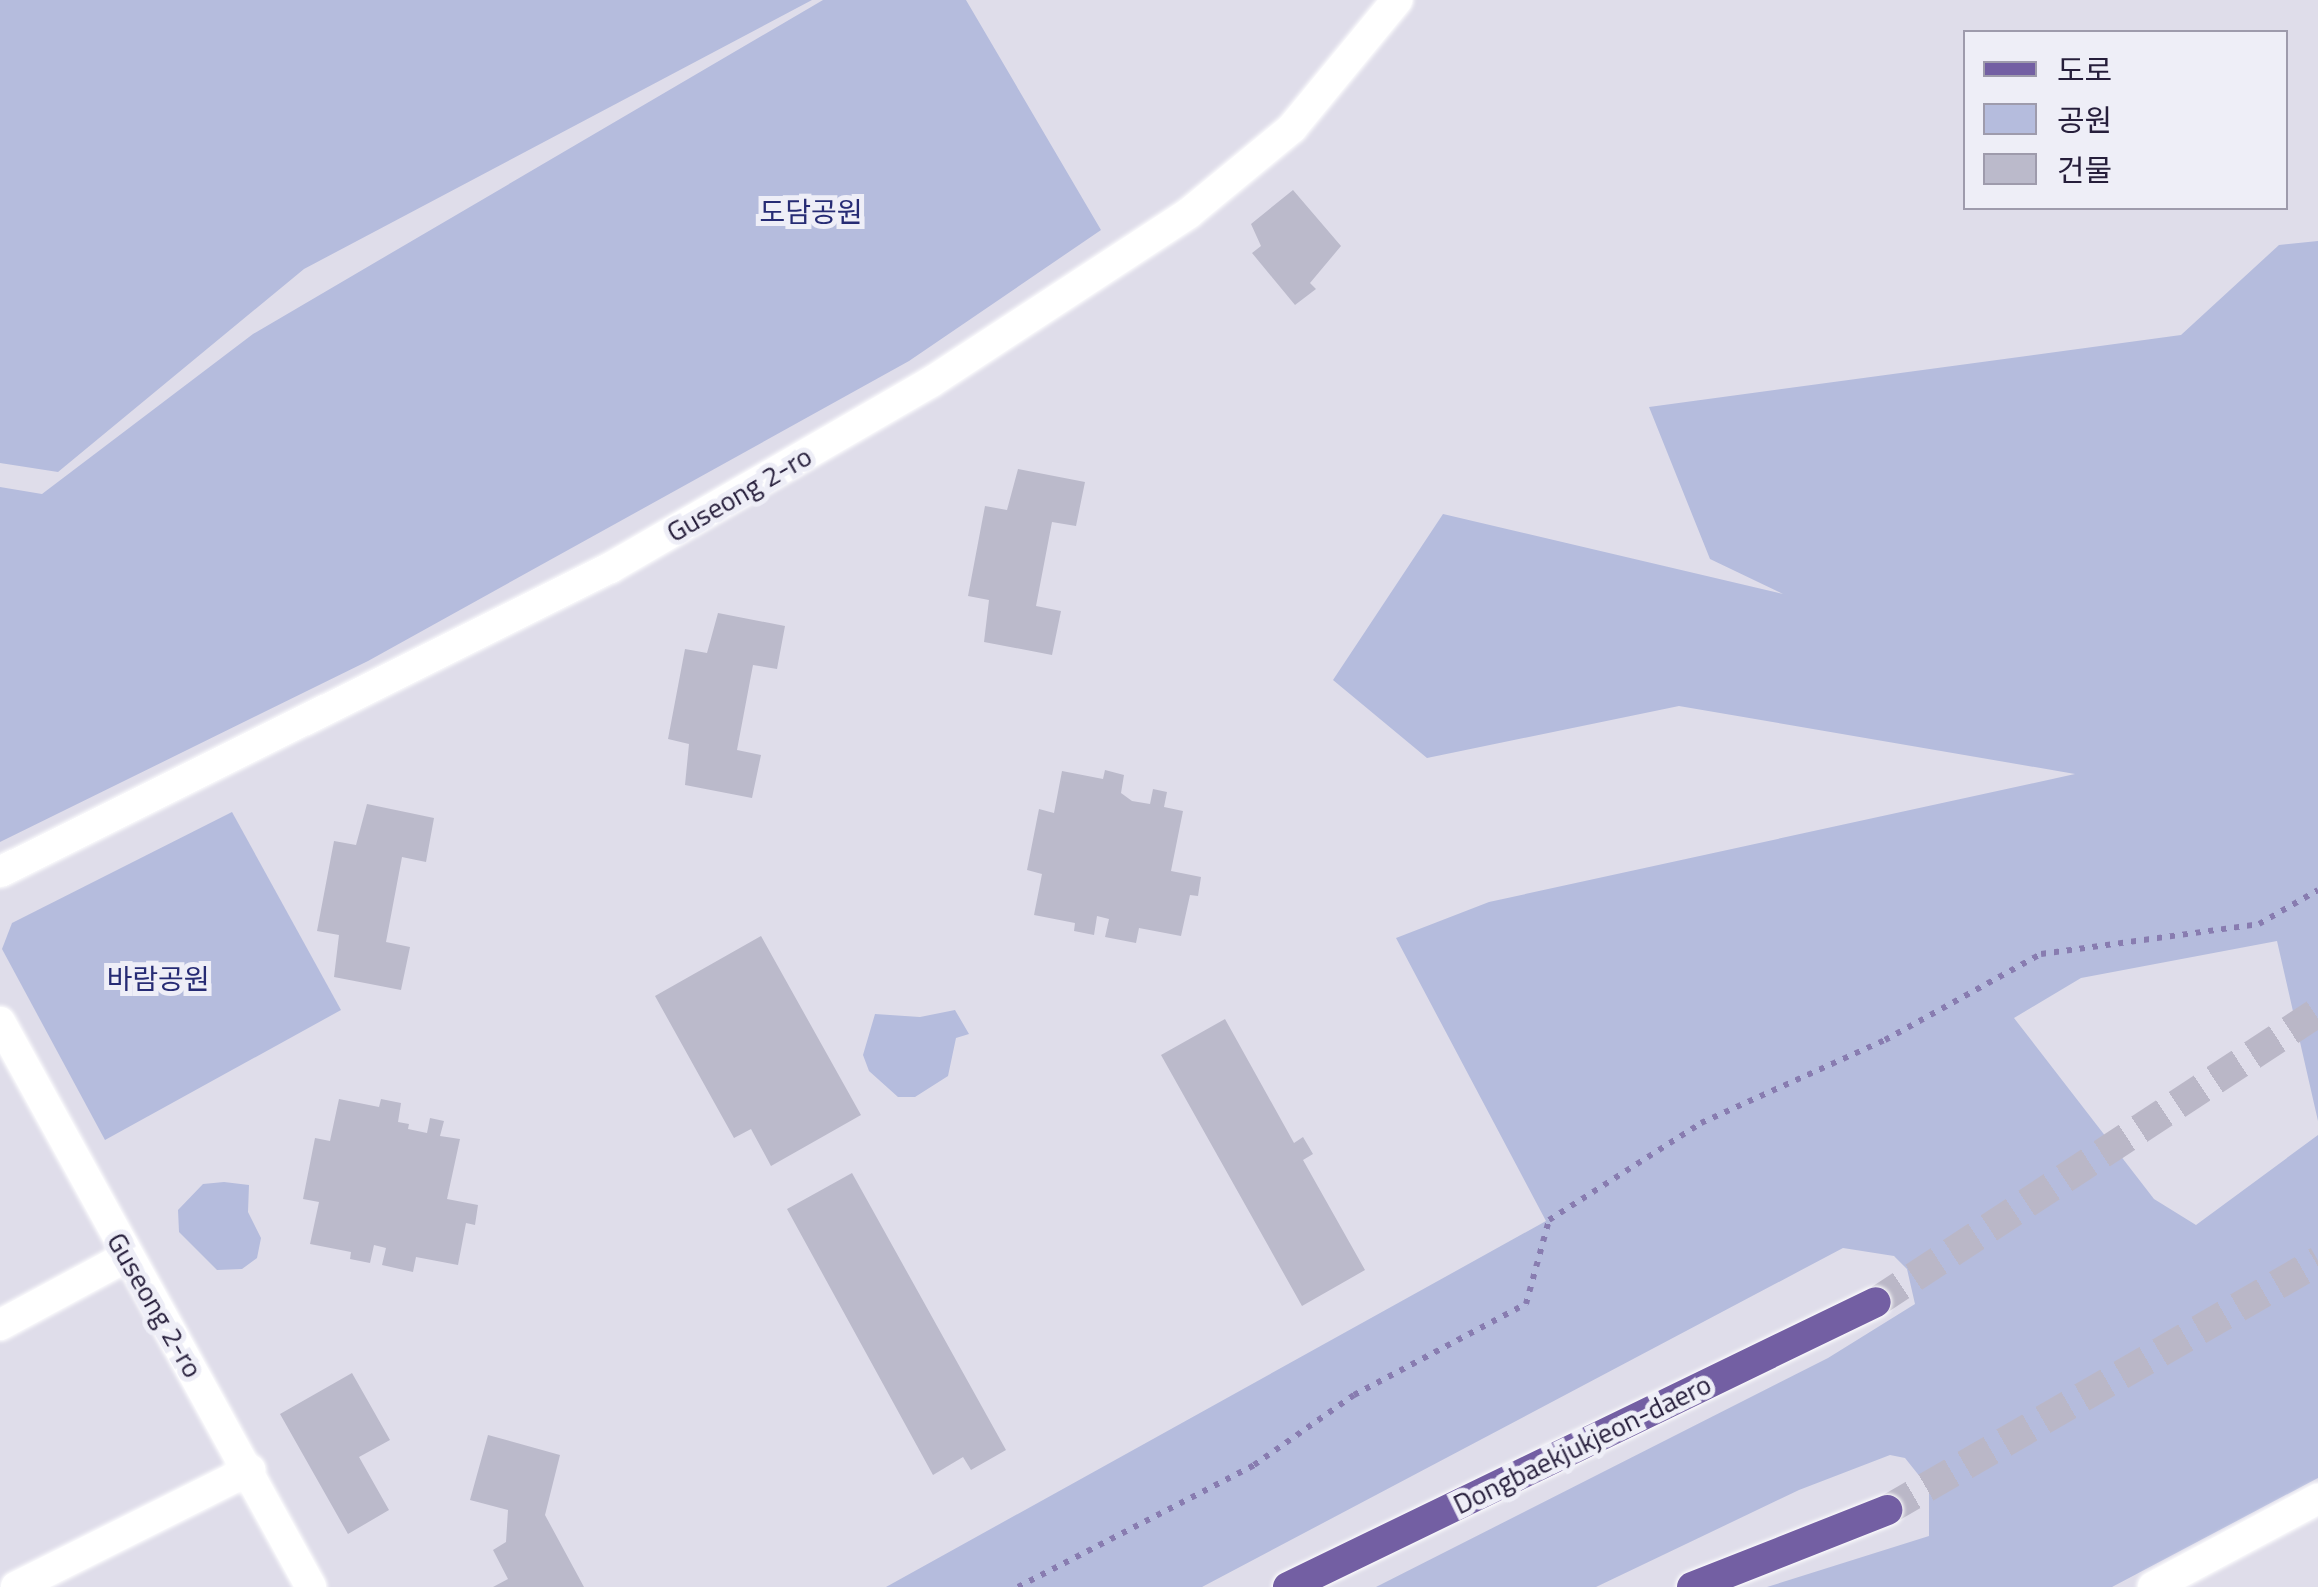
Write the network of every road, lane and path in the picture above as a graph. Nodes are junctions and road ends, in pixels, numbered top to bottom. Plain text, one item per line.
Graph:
1 (1398, 0) edge
2 (0, 872) edge
3 (2318, 890) edge
4 (0, 1022) edge
5 (9, 1057) edge
6 (126, 1257) junction
7 (1876, 1302) tunnel mouth
8 (0, 1325) edge
9 (250, 1470) junction
10 (2318, 1499) edge
11 (1887, 1510) tunnel mouth
12 (16, 1587) edge
13 (310, 1587) edge
14 (1018, 1587) edge
15 (1288, 1587) edge
16 (1692, 1587) edge
17 (2153, 1587) edge

1 - 2 street, Guseong 2-ro
3 - 14 path
4 - 5 street, Guseong 2-ro
5 - 6 street, Guseong 2-ro
6 - 8 street
6 - 9 street, Guseong 2-ro
7 - 15 main road, Dongbaekjukjeon-daero
9 - 12 street
9 - 13 street, Guseong 2-ro
10 - 17 street
11 - 16 main road

